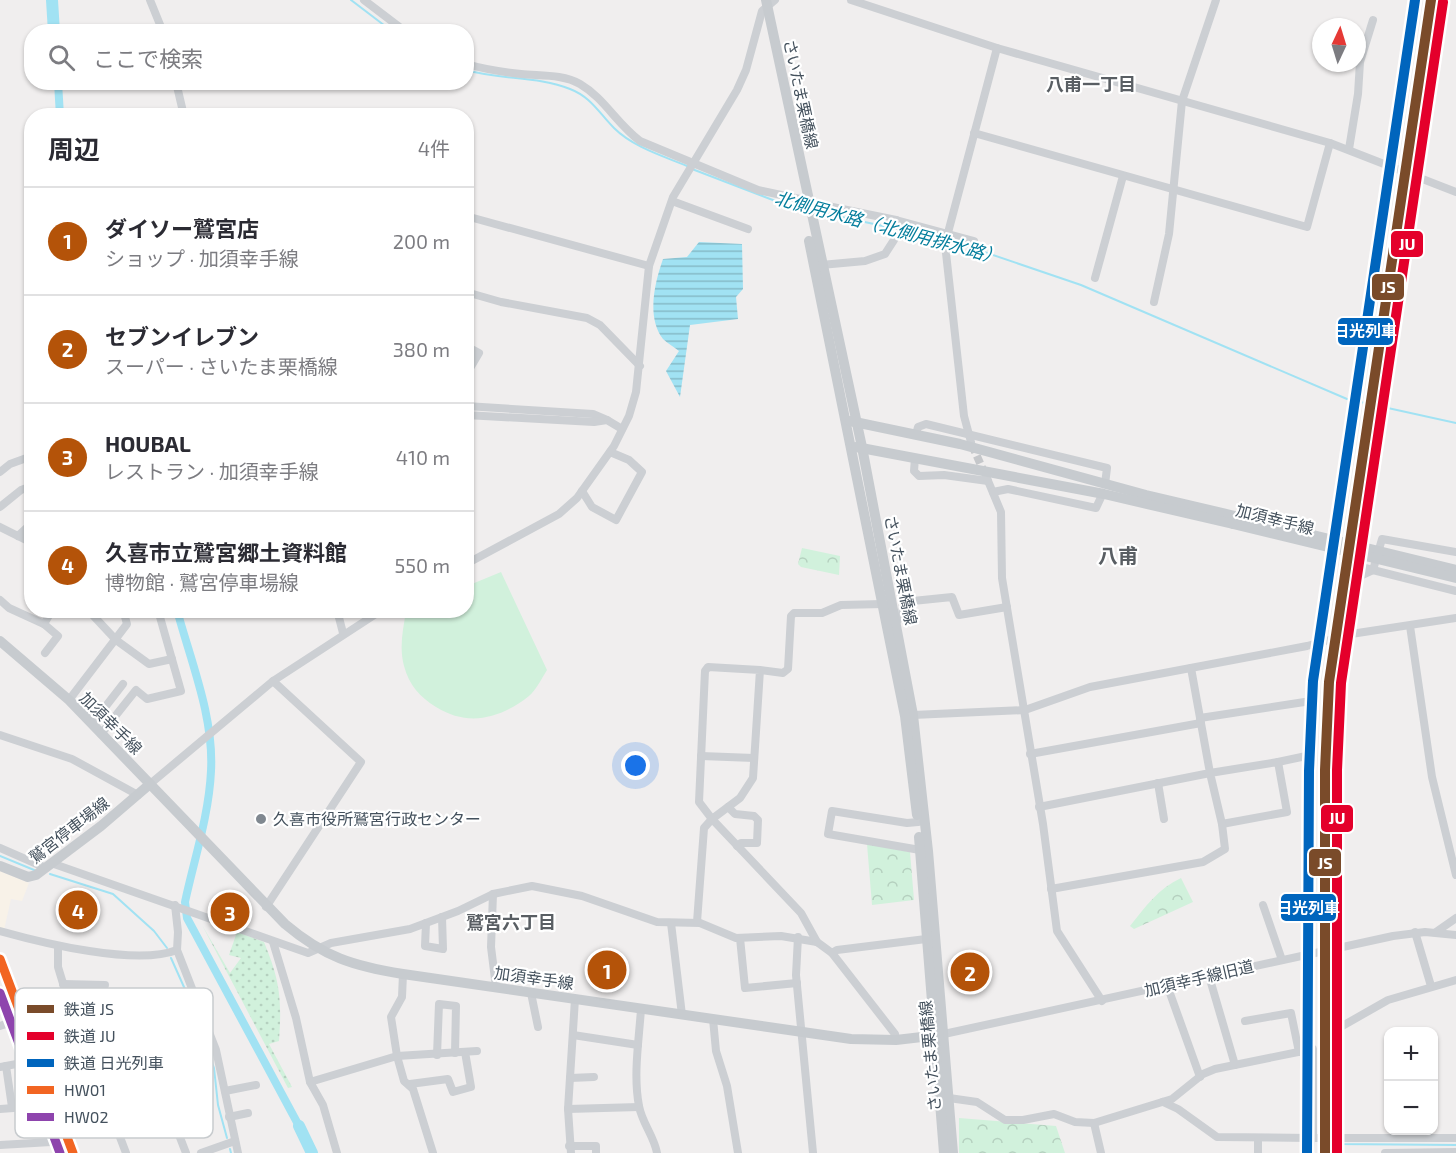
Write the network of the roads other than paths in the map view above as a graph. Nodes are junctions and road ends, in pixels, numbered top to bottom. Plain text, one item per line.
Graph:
1 (150, 0) edge
2 (364, 0) edge
3 (851, 0) edge
4 (1216, 0) edge
5 (766, 3) edge
6 (1373, 20) dead end
7 (160, 24) edge
8 (396, 24) edge
9 (997, 48) junction
10 (474, 66) edge
11 (178, 90) edge
12 (1182, 101) junction
13 (182, 108) edge
14 (974, 133) junction
15 (1330, 143) junction
16 (1349, 149) junction
17 (691, 167) junction
18 (1123, 176) junction
19 (1173, 190) junction
20 (1456, 192) edge
21 (672, 201) junction
22 (805, 206) junction
23 (474, 218) edge
24 (896, 220) junction
25 (748, 229) dead end
26 (946, 238) junction
27 (974, 241) dead end
28 (822, 265) junction
29 (649, 267) junction
30 (1095, 278) dead end
31 (474, 294) edge
32 (1154, 302) dead end
33 (474, 350) edge
34 (474, 361) edge
35 (640, 366) junction
36 (474, 407) edge
37 (474, 414) edge
38 (594, 418) junction
39 (850, 421) junction
40 (622, 429) junction
41 (916, 434) junction
42 (969, 439) junction
43 (856, 447) junction
44 (610, 452) junction
45 (915, 458) junction
46 (24, 459) edge
47 (0, 472) edge
48 (1104, 488) junction
49 (24, 489) edge
50 (582, 491) junction
51 (993, 492) junction
52 (0, 507) edge
53 (1234, 520) junction
54 (0, 527) edge
55 (24, 530) edge
56 (18, 536) junction
57 (24, 539) edge
58 (1456, 552) edge
59 (474, 560) edge
60 (1361, 567) dead end
61 (1373, 570) junction
62 (1456, 570) edge
63 (1456, 578) edge
64 (1456, 591) edge
65 (0, 600) edge
66 (883, 604) junction
67 (1007, 607) junction
68 (24, 615) edge
69 (31, 618) edge
70 (47, 618) edge
71 (95, 618) edge
72 (125, 618) edge
73 (160, 618) edge
74 (339, 618) edge
75 (369, 618) edge
76 (1456, 618) edge
77 (44, 624) junction
78 (892, 626) junction
79 (1410, 626) junction
80 (344, 633) junction
81 (1351, 634) junction
82 (116, 640) junction
83 (0, 641) edge
84 (45, 653) dead end
85 (172, 659) junction
86 (1191, 668) junction
87 (760, 670) junction
88 (273, 681) junction
89 (123, 684) dead end
90 (69, 700) junction
91 (1024, 710) junction
92 (913, 715) junction
93 (1200, 721) junction
94 (92, 724) junction
95 (101, 734) junction
96 (0, 735) edge
97 (1030, 754) junction
98 (701, 756) junction
99 (754, 758) junction
100 (1278, 762) junction
101 (1210, 773) junction
102 (1158, 783) junction
103 (150, 784) junction
104 (138, 795) junction
105 (728, 807) junction
106 (1039, 807) junction
107 (712, 819) junction
108 (1164, 819) dead end
109 (918, 822) junction
110 (1222, 824) junction
111 (737, 846) junction
112 (0, 848) edge
113 (920, 850) junction
114 (0, 866) edge
115 (51, 866) junction
116 (1456, 875) edge
117 (1051, 889) junction
118 (493, 894) junction
119 (1263, 904) dead end
120 (178, 906) junction
121 (266, 906) junction
122 (442, 917) junction
123 (1456, 918) edge
124 (697, 922) junction
125 (426, 923) junction
126 (671, 923) junction
127 (0, 931) edge
128 (1414, 932) junction
129 (1436, 932) junction
130 (1456, 935) edge
131 (798, 937) junction
132 (740, 938) junction
133 (926, 939) junction
134 (273, 942) junction
135 (817, 942) junction
136 (58, 947) junction
137 (316, 948) junction
138 (177, 950) junction
139 (832, 953) junction
140 (0, 959) edge
141 (1282, 960) junction
142 (403, 974) junction
143 (1209, 976) junction
144 (1456, 980) edge
145 (797, 983) junction
146 (9, 984) junction
147 (63, 984) junction
148 (105, 985) dead end
149 (1167, 985) junction
150 (0, 986) edge
151 (1431, 986) junction
152 (496, 987) junction
153 (64, 988) edge
154 (193, 988) edge
155 (531, 993) junction
156 (15, 999) edge
157 (575, 999) junction
158 (1102, 1000) junction
159 (641, 1009) junction
160 (682, 1015) junction
161 (713, 1019) junction
162 (1245, 1021) dead end
163 (15, 1022) edge
164 (0, 1026) edge
165 (538, 1027) dead end
166 (1337, 1029) dead end
167 (801, 1032) junction
168 (573, 1035) junction
169 (939, 1035) junction
170 (896, 1040) junction
171 (213, 1042) edge
172 (638, 1045) junction
173 (477, 1051) dead end
174 (465, 1052) junction
175 (1299, 1052) junction
176 (455, 1053) junction
177 (437, 1055) junction
178 (397, 1056) junction
179 (1235, 1065) junction
180 (3, 1066) edge
181 (594, 1077) dead end
182 (1200, 1077) junction
183 (570, 1078) junction
184 (310, 1082) junction
185 (410, 1084) junction
186 (256, 1085) dead end
187 (225, 1091) junction
188 (949, 1098) junction
189 (1163, 1102) junction
190 (12, 1107) junction
191 (15, 1107) edge
192 (639, 1107) junction
193 (0, 1109) edge
194 (568, 1109) junction
195 (248, 1113) dead end
196 (229, 1117) junction
197 (1094, 1123) junction
198 (67, 1138) edge
199 (121, 1138) edge
200 (180, 1138) edge
201 (1312, 1138) junction
202 (1456, 1138) edge
203 (1258, 1139) junction
204 (68, 1141) junction
205 (235, 1141) junction
206 (0, 1145) edge
207 (570, 1150) edge
208 (1456, 1152) edge
209 (73, 1153) edge
210 (126, 1153) edge
211 (186, 1153) edge
212 (201, 1153) edge
213 (238, 1153) edge
214 (337, 1153) edge
215 (433, 1153) edge
216 (596, 1153) edge
217 (657, 1153) edge
218 (738, 1153) edge
219 (813, 1153) edge
220 (944, 1153) edge
221 (953, 1153) edge
222 (1101, 1153) edge
223 (1258, 1153) edge
224 (1310, 1153) edge
225 (1385, 1153) edge

1 - 7 street
2 - 8 street
3 - 9 street
4 - 12 street
5 - 17 street
5 - 22 main road, さいたま栗橋線
6 - 16 street
9 - 12 street
9 - 14 street
10 - 17 street
11 - 13 street
12 - 15 street
12 - 19 street
14 - 18 street
14 - 26 street
15 - 16 street
15 - 19 street
16 - 20 street
17 - 21 street
17 - 22 street
18 - 19 street
18 - 30 street
19 - 32 street
21 - 25 street
21 - 29 street
22 - 24 street
22 - 28 main road, さいたま栗橋線
22 - 39 main road, さいたま栗橋線
23 - 29 street
24 - 26 street
24 - 28 street
26 - 27 street
26 - 42 street
28 - 39 main road, さいたま栗橋線
29 - 35 street
31 - 35 street
33 - 34 street
35 - 40 street
36 - 38 street
37 - 38 street
38 - 40 street
39 - 41 main road
39 - 43 main road, さいたま栗橋線
40 - 44 street
41 - 42 street
41 - 48 main road
42 - 48 street
43 - 45 main road
43 - 66 main road, さいたま栗橋線
43 - 78 main road, さいたま栗橋線
44 - 50 street
44 - 50 street
45 - 48 main road
45 - 51 street
46 - 47 street
48 - 51 street
48 - 53 main road, 加須幸手線
48 - 53 main road, 加須幸手線
49 - 52 street
50 - 59 street
51 - 67 street
53 - 62 main road, 加須幸手線, bridge
53 - 63 main road, 加須幸手線, bridge
54 - 56 street
55 - 56 street
56 - 57 street
58 - 61 street
60 - 61 street
61 - 64 street
61 - 81 street
65 - 68 street
66 - 78 main road, さいたま栗橋線
66 - 87 street
67 - 78 street
67 - 91 street
69 - 77 street
70 - 77 street
71 - 82 street
72 - 82 street
73 - 85 street
74 - 80 street
75 - 80 street
76 - 79 street
77 - 84 street
78 - 92 main road, さいたま栗橋線
78 - 109 main road, さいたま栗橋線
79 - 81 street
79 - 116 street
80 - 88 street
81 - 86 street
82 - 85 street
82 - 90 street
83 - 90 main road, 加須幸手線
85 - 95 street
86 - 91 street
86 - 93 street
87 - 98 street
87 - 99 street
88 - 103 street
88 - 121 street
89 - 94 street
90 - 94 main road, 加須幸手線
91 - 92 street
91 - 97 street
92 - 169 main road, さいたま栗橋線
93 - 97 street
93 - 100 street
93 - 101 street
94 - 95 main road, 加須幸手線
95 - 103 main road, 加須幸手線
96 - 104 street
97 - 106 street
98 - 99 street
98 - 107 street
99 - 105 street
100 - 101 street
100 - 110 street
101 - 102 street
101 - 110 street
102 - 106 street
102 - 108 street
103 - 104 main road, 鷲宮停車場線
103 - 121 main road, 加須幸手線
104 - 115 main road, 鷲宮停車場線
105 - 107 street
105 - 111 street
106 - 117 street
107 - 111 street
107 - 124 street
109 - 113 main road, さいたま栗橋線
109 - 113 street
110 - 117 street
111 - 135 street
112 - 115 street
113 - 133 main road, さいたま栗橋線
114 - 115 main road, 鷲宮停車場線
115 - 120 street
117 - 158 street
118 - 122 street
118 - 126 street
118 - 152 street
119 - 141 street
120 - 134 street
120 - 138 street
121 - 137 main road, 加須幸手線
122 - 125 street
122 - 125 street
123 - 129 street
124 - 126 street
124 - 132 street
125 - 137 street
126 - 160 street
127 - 136 street
128 - 129 street, 加須幸手線旧道
128 - 141 street, 加須幸手線旧道
128 - 151 street
129 - 130 street, 加須幸手線旧道
131 - 132 street
131 - 135 street
131 - 145 street
132 - 145 street
133 - 139 street
133 - 169 main road, さいたま栗橋線
134 - 137 street
134 - 184 street
135 - 139 street
136 - 138 street
136 - 147 street
137 - 142 main road, 加須幸手線
138 - 154 street
139 - 170 street
140 - 146 street
141 - 143 street, 加須幸手線旧道
142 - 152 main road, 加須幸手線
142 - 178 street
143 - 149 street, 加須幸手線旧道
143 - 179 street
144 - 151 street
145 - 167 street
146 - 150 street
146 - 156 street
147 - 148 street
147 - 153 street
149 - 158 street, 加須幸手線旧道
149 - 182 street
151 - 166 street
152 - 155 main road, 加須幸手線
155 - 157 main road, 加須幸手線
155 - 165 street
157 - 159 main road, 加須幸手線
157 - 168 street
158 - 169 street, 加須幸手線旧道
159 - 160 main road, 加須幸手線
159 - 172 street
160 - 161 main road, 加須幸手線
161 - 167 main road, 加須幸手線
161 - 218 street
162 - 175 street
163 - 164 street
167 - 170 main road, 加須幸手線
167 - 219 street
168 - 172 street
168 - 183 street
169 - 170 main road, 加須幸手線
169 - 188 main road, さいたま栗橋線
169 - 220 main road, さいたま栗橋線
171 - 187 street
172 - 192 street
173 - 174 street
174 - 176 street
174 - 185 street
175 - 179 street
175 - 201 street
176 - 177 street
176 - 177 street
177 - 178 street
178 - 184 street
178 - 185 street
179 - 182 street
180 - 190 street
181 - 183 street
182 - 189 street
183 - 194 street
184 - 214 street
185 - 215 street
186 - 187 street
187 - 196 street
188 - 197 street
188 - 221 main road, さいたま栗橋線
189 - 197 street
189 - 203 street
190 - 191 street
190 - 193 street
192 - 194 street
192 - 217 street
194 - 207 street
195 - 196 street
196 - 205 street
197 - 222 street
198 - 204 street
199 - 210 street
200 - 211 street
201 - 202 street
201 - 203 street
201 - 224 street
203 - 223 street
204 - 206 street
204 - 209 street
205 - 212 street
205 - 213 street
207 - 216 street
208 - 225 street

